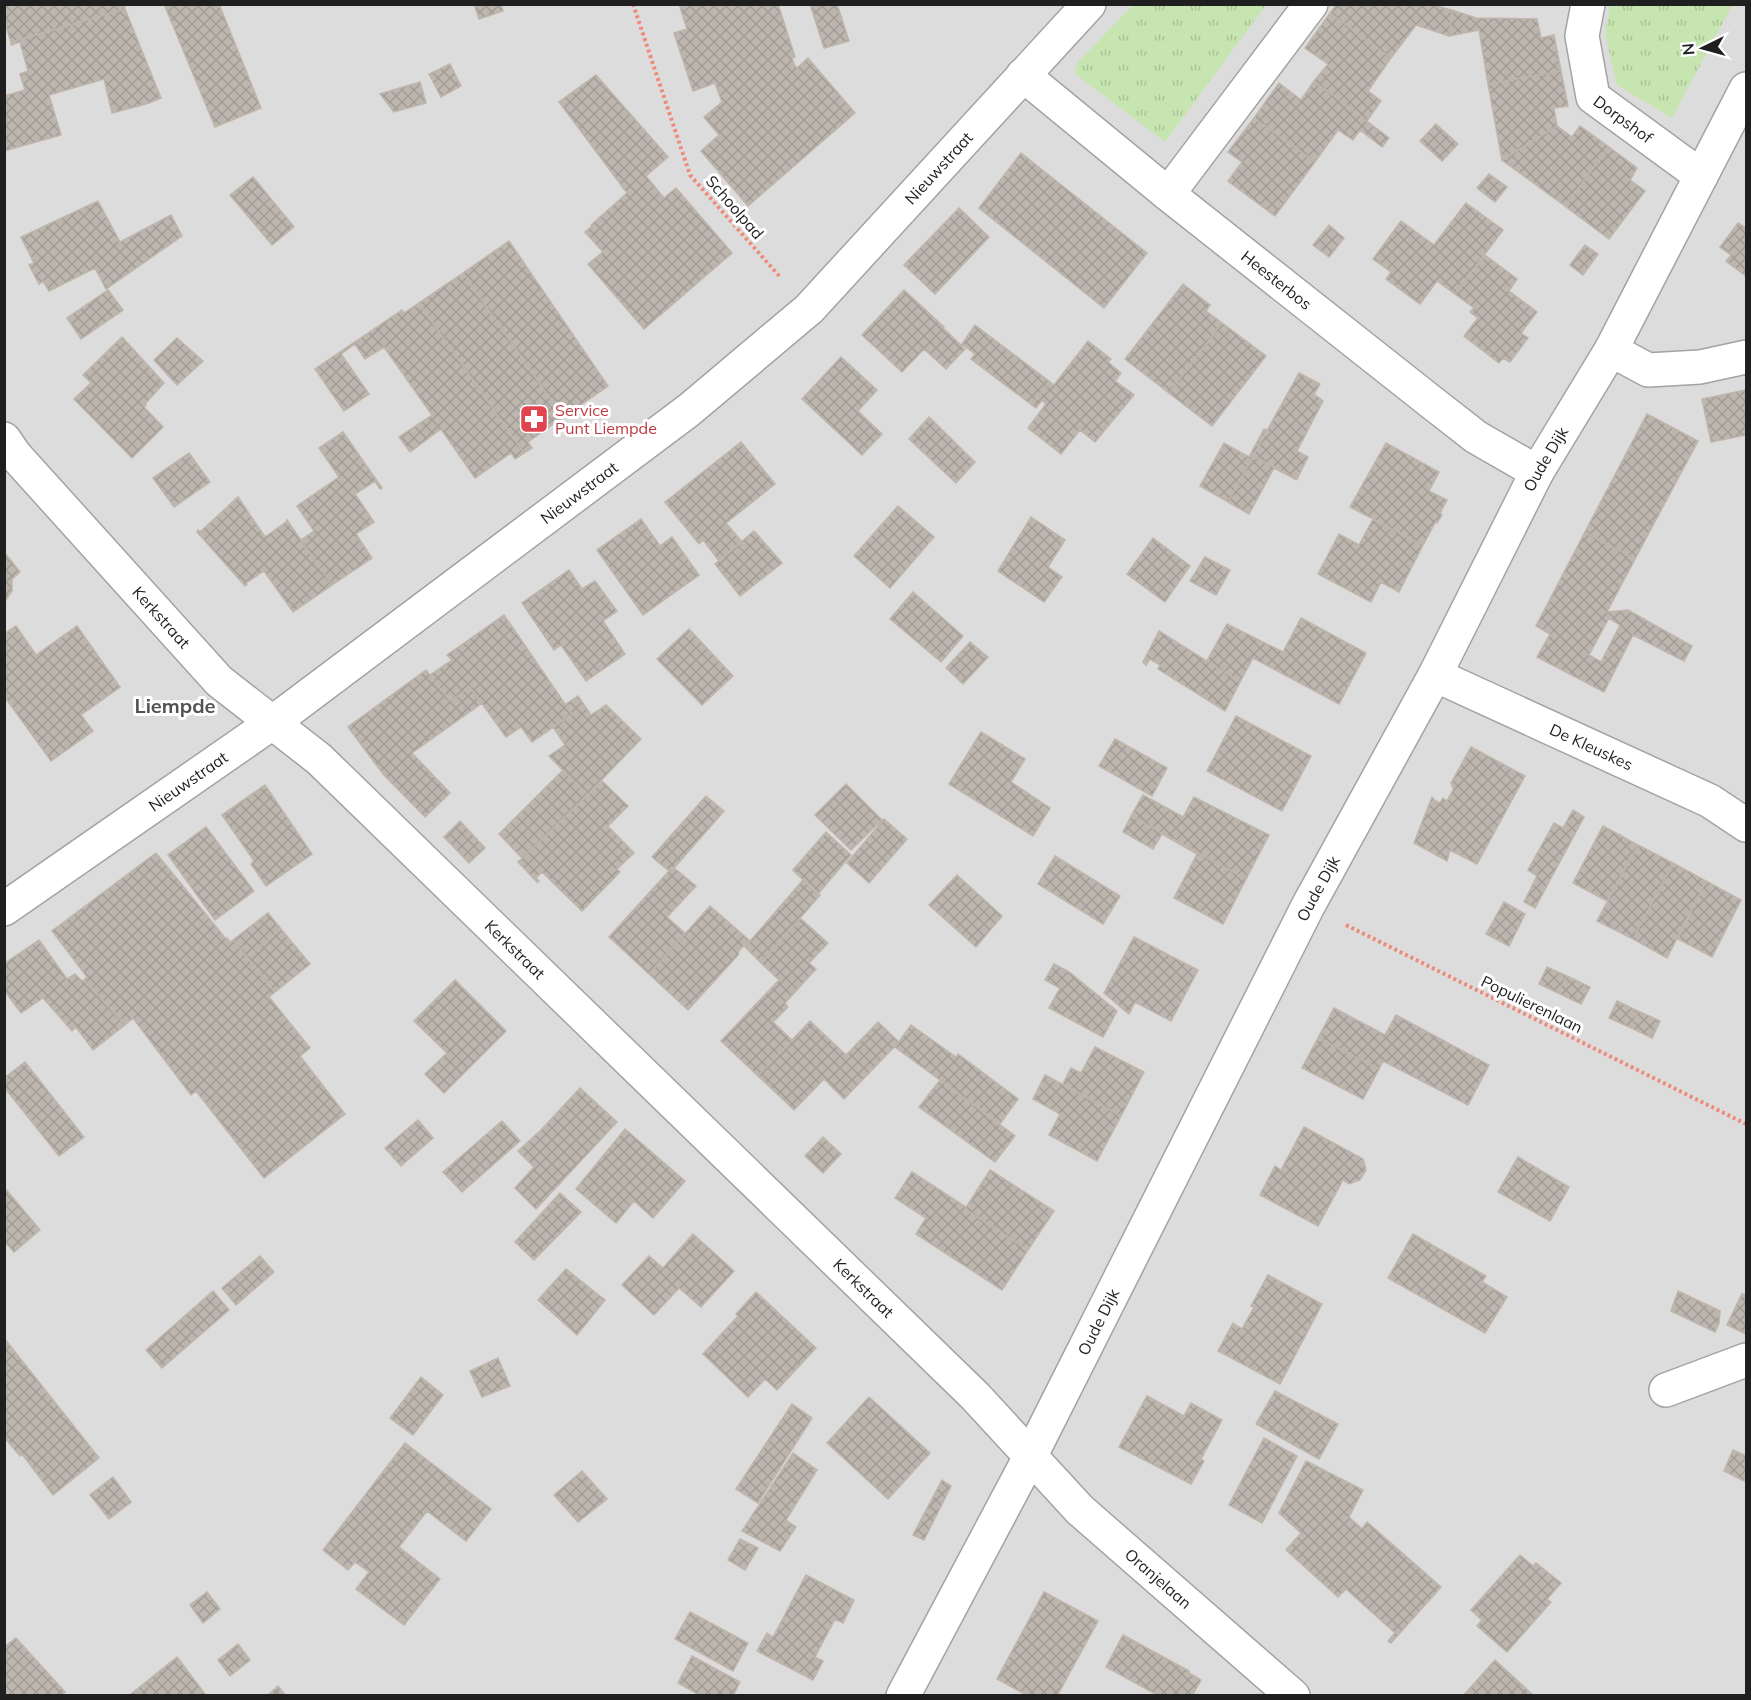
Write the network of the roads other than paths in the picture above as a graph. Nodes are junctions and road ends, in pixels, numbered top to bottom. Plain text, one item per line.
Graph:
1 (1089, 4) edge
2 (1311, 4) edge
3 (1588, 4) edge
4 (1023, 75) junction
5 (1746, 89) edge
6 (1701, 176) junction
7 (1168, 194) junction
8 (1611, 350) junction
9 (1746, 357) edge
10 (4, 439) edge
11 (1537, 472) junction
12 (1435, 675) junction
13 (272, 723) junction
14 (1746, 825) edge
15 (4, 909) edge
16 (1746, 1360) edge
17 (1666, 1390) dead end
18 (1030, 1457) junction
19 (903, 1695) edge
20 (1293, 1695) edge

1 - 4 street, Nieuwstraat
2 - 7 street
3 - 6 street, Dorpshof
4 - 7 street, Heesterbos
4 - 13 street, Nieuwstraat
5 - 6 street, Oude Dijk
6 - 8 street, Oude Dijk
7 - 11 street, Heesterbos
8 - 9 street
8 - 11 street, Oude Dijk
10 - 13 street, Kerkstraat
11 - 12 street, Oude Dijk
12 - 14 street, De Kleuskes
12 - 18 street, Oude Dijk
13 - 15 street, Nieuwstraat
13 - 18 street, Kerkstraat
16 - 17 street
18 - 19 street, Oude Dijk
18 - 20 street, Oranjelaan

